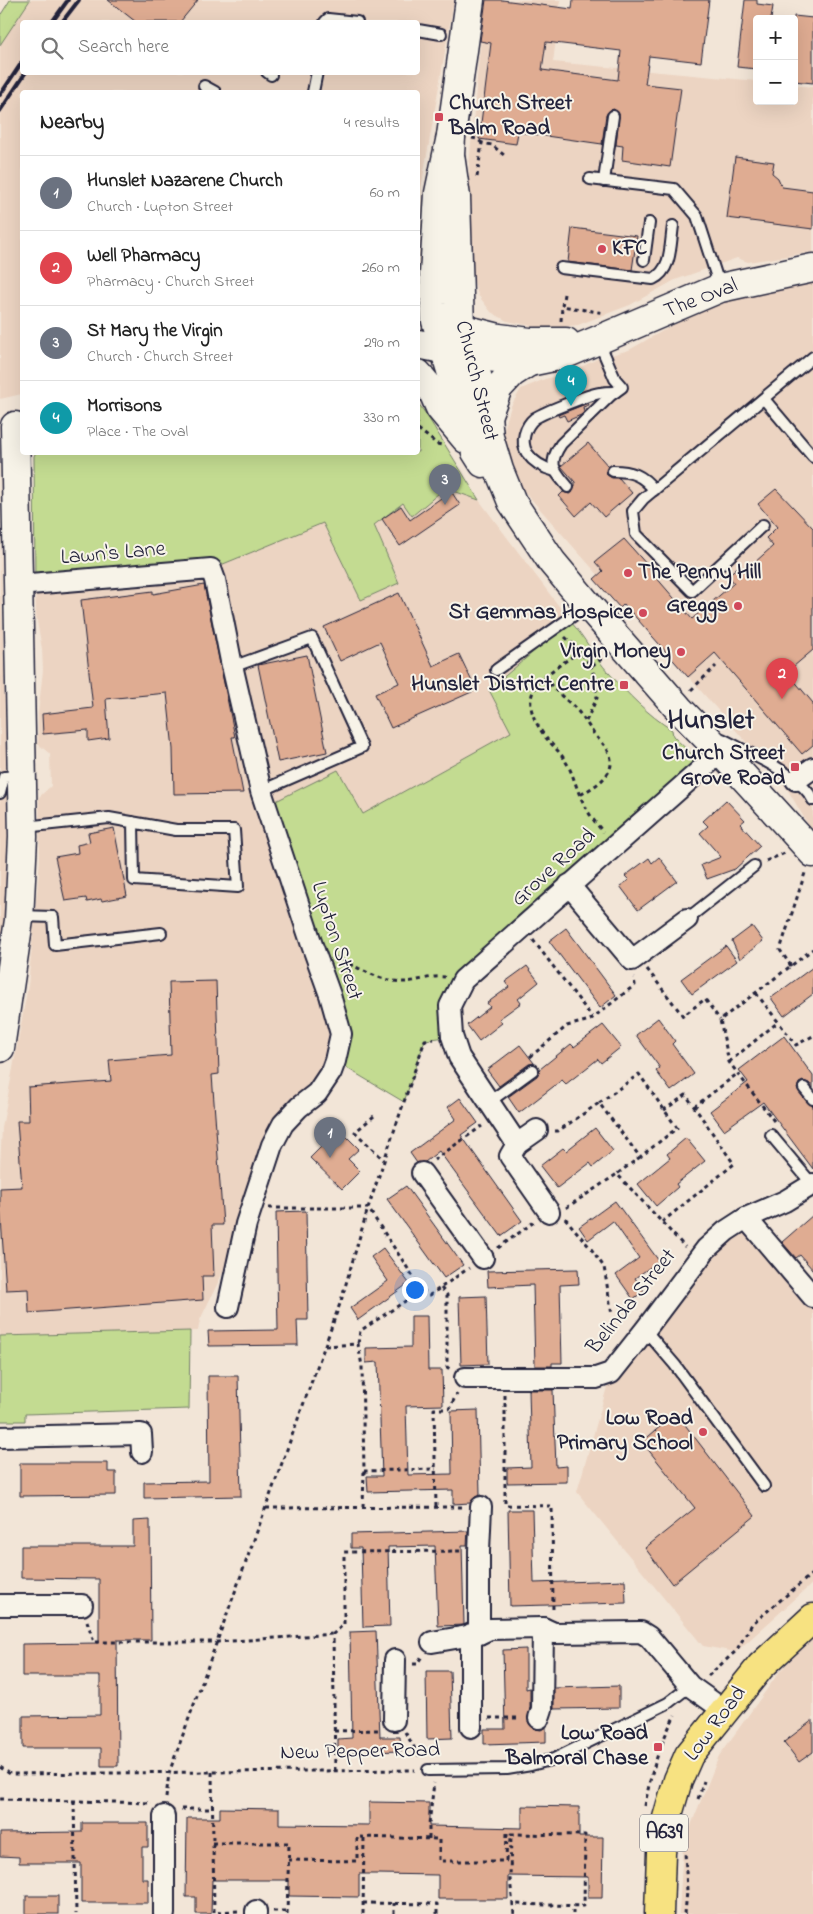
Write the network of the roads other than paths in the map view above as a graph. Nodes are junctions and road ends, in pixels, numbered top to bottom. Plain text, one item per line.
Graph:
1 (470, 0) edge
2 (420, 30) edge
3 (441, 34) dead end
4 (316, 75) edge
5 (204, 86) dead end
6 (211, 90) edge
7 (313, 90) edge
8 (613, 116) dead end
9 (450, 136) junction
10 (590, 179) dead end
11 (604, 181) junction
12 (649, 223) dead end
13 (673, 226) dead end
14 (644, 260) dead end
15 (561, 268) dead end
16 (813, 268) edge
17 (426, 282) edge
18 (720, 288) junction
19 (438, 323) edge
20 (595, 341) junction
21 (420, 344) edge
22 (444, 350) junction
23 (472, 355) junction
24 (813, 357) edge
25 (529, 362) junction
26 (420, 376) edge
27 (615, 392) junction
28 (764, 399) junction
29 (488, 416) junction
30 (13, 426) edge
31 (476, 452) junction
32 (813, 456) edge
33 (555, 471) junction
34 (613, 471) dead end
35 (568, 487) dead end
36 (654, 490) junction
37 (512, 502) junction
38 (763, 525) dead end
39 (211, 569) joint
40 (18, 584) junction
41 (588, 605) junction
42 (232, 667) junction
43 (496, 670) dead end
44 (693, 724) junction
45 (721, 752) junction
46 (813, 768) edge
47 (23, 776) junction
48 (796, 780) junction
49 (261, 790) junction
50 (0, 792) edge
51 (813, 800) edge
52 (133, 822) junction
53 (23, 827) junction
54 (809, 845) edge
55 (754, 866) road end
56 (569, 885) junction
57 (19, 916) junction
58 (687, 919) joint
59 (162, 933) dead end
60 (0, 1048) edge
61 (533, 1070) road end
62 (804, 1088) dead end
63 (813, 1099) edge
64 (493, 1108) junction
65 (537, 1130) road end
66 (770, 1135) road end
67 (517, 1144) junction
68 (422, 1173) road end
69 (812, 1184) edge
70 (548, 1212) road end
71 (746, 1218) junction
72 (483, 1258) road end
73 (813, 1297) edge
74 (228, 1307) dead end
75 (645, 1330) junction
76 (465, 1378) road end
77 (0, 1437) edge
78 (142, 1452) dead end
79 (764, 1486) dead end
80 (482, 1507) road end
81 (0, 1605) edge
82 (82, 1605) road end
83 (813, 1618) edge
84 (548, 1630) junction
85 (475, 1634) junction
86 (432, 1642) road end
87 (395, 1662) road end
88 (690, 1686) junction
89 (725, 1712) junction
90 (539, 1718) road end
91 (471, 1722) road end
92 (389, 1725) road end
93 (432, 1770) road end
94 (165, 1810) road end
95 (164, 1914) edge
96 (660, 1914) edge

1 - 9 street, Church Street
2 - 3 lane
4 - 7 lane
5 - 6 lane
8 - 11 lane
9 - 17 street, Church Street
9 - 19 street, Church Street
10 - 11 lane
11 - 18 lane
12 - 14 lane
13 - 15 lane
16 - 18 street, The Oval
17 - 19 street, Church Street
18 - 20 street, The Oval
19 - 20 street, The Oval
19 - 22 street, Church Street
19 - 23 street, Church Street
20 - 25 street, The Oval
20 - 27 lane
21 - 22 street, The Oval
22 - 23 street, The Oval
22 - 31 street, Church Street
23 - 25 street, The Oval
23 - 29 street, Church Street
24 - 28 lane
25 - 29 street
26 - 31 street
27 - 33 lane
27 - 33 lane
28 - 32 lane
28 - 36 lane
29 - 37 street, Church Street
30 - 40 street
31 - 37 street, Church Street
33 - 35 lane
34 - 36 lane
36 - 38 lane
37 - 41 street, Church Street
39 - 40 street, Lawn's Lane
39 - 42 street, Lupton Street
40 - 47 street
41 - 43 lane
41 - 44 street, Church Street
42 - 49 street, Lupton Street
42 - 49 lane
44 - 45 street, Church Street
44 - 48 lane, Church Street
45 - 54 street, Church Street
45 - 56 street, Grove Road
46 - 48 street
47 - 50 lane
47 - 53 street
48 - 51 lane, Church Street
49 - 74 street, Lupton Street
52 - 52 lane
52 - 53 lane
53 - 57 street
55 - 58 lane
56 - 58 street
56 - 64 street, Grove Road
57 - 59 lane
57 - 60 street
61 - 64 lane
62 - 63 lane
64 - 67 street, Grove Road
65 - 67 street
66 - 69 lane
67 - 70 street
68 - 72 street
69 - 71 street, Belinda Street
71 - 73 street
71 - 75 street, Belinda Street
75 - 76 street, Belinda Street
75 - 79 lane
77 - 78 street
80 - 85 street
81 - 82 street
83 - 89 main road, Low Road / A639
84 - 85 street
84 - 88 street
84 - 90 street
85 - 86 street
85 - 91 street
87 - 92 street
88 - 89 street
88 - 93 lane, New Pepper Road
89 - 96 main road, Low Road / A639
94 - 95 street

